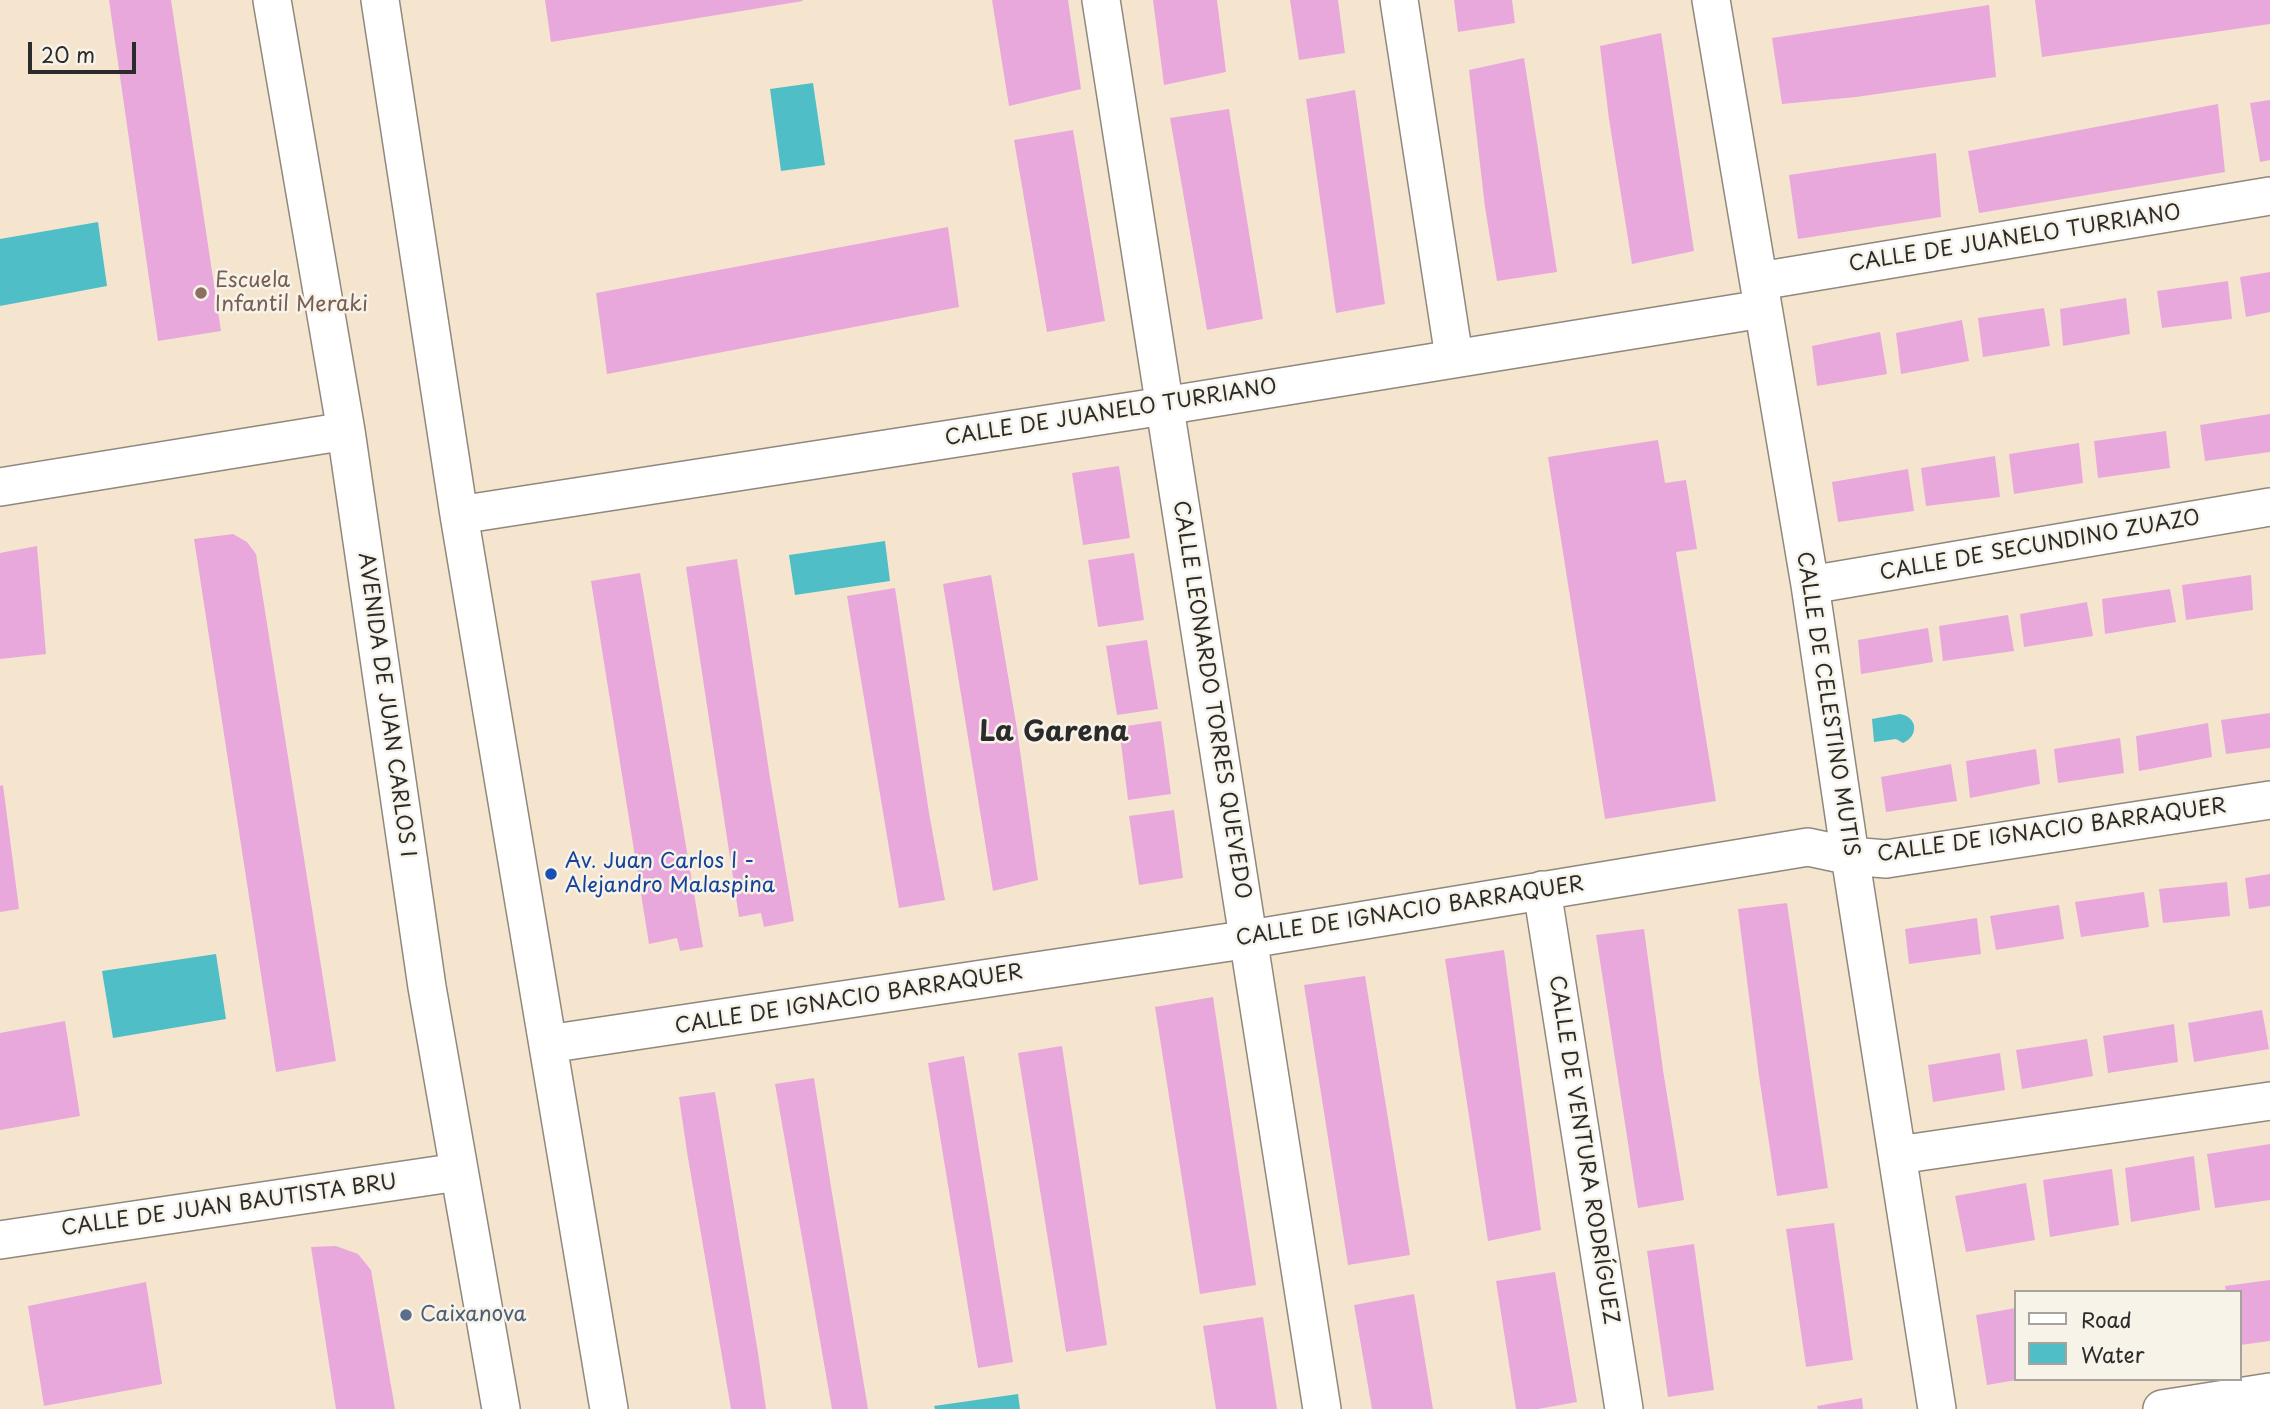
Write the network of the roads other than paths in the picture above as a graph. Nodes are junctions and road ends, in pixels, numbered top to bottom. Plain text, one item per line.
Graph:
1 (272, 0) edge
2 (380, 0) edge
3 (1101, 0) edge
4 (1399, 0) edge
5 (1711, 0) edge
6 (2270, 197) edge
7 (1761, 295) junction
8 (1454, 357) junction
9 (1164, 406) junction
10 (346, 431) junction
11 (0, 487) edge
12 (2270, 507) edge
13 (459, 514) junction
14 (1810, 585) junction
15 (2270, 800) edge
16 (1850, 856) junction
17 (1542, 890) junction
18 (1250, 939) junction
19 (548, 1044) junction
20 (2270, 1101) edge
21 (1898, 1155) junction
22 (458, 1172) junction
23 (0, 1240) edge
24 (2270, 1392) edge
25 (501, 1409) edge
26 (608, 1409) edge
27 (1322, 1409) edge
28 (1624, 1409) edge
29 (1937, 1409) edge
30 (2162, 1409) edge

1 - 10 street, AVENIDA DE JUAN CARLOS I
2 - 13 street
3 - 9 street, CALLE LEONARDO TORRES QUEVEDO
4 - 8 street
5 - 7 street, CALLE DE CELESTINO MUTIS
6 - 7 street, CALLE DE JUANELO TURRIANO
7 - 8 street, CALLE DE JUANELO TURRIANO
7 - 14 street, CALLE DE CELESTINO MUTIS
8 - 9 street, CALLE DE JUANELO TURRIANO
9 - 13 street, CALLE DE JUANELO TURRIANO
9 - 18 street, CALLE LEONARDO TORRES QUEVEDO
10 - 11 street
10 - 22 street, AVENIDA DE JUAN CARLOS I
12 - 14 street, CALLE DE SECUNDINO ZUAZO
13 - 19 street
14 - 16 street, CALLE DE CELESTINO MUTIS
15 - 16 street, CALLE DE IGNACIO BARRAQUER
16 - 17 street, CALLE DE IGNACIO BARRAQUER
16 - 21 street, CALLE DE CELESTINO MUTIS
17 - 18 street, CALLE DE IGNACIO BARRAQUER
17 - 28 street, CALLE DE VENTURA RODRÍGUEZ
18 - 19 street, CALLE DE IGNACIO BARRAQUER
18 - 27 street, CALLE LEONARDO TORRES QUEVEDO
19 - 26 street
20 - 21 street
21 - 29 street, CALLE DE CELESTINO MUTIS
22 - 23 street, CALLE DE JUAN BAUTISTA BRU
22 - 25 street, AVENIDA DE JUAN CARLOS I
24 - 30 street

